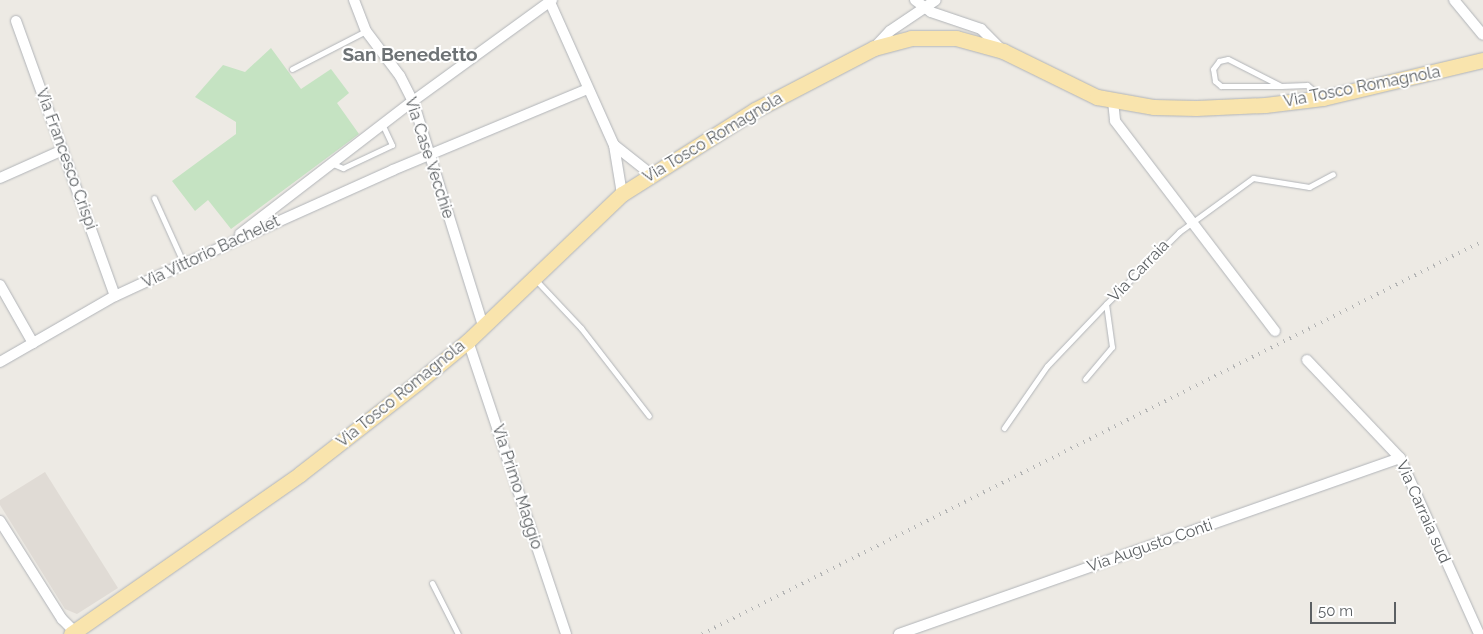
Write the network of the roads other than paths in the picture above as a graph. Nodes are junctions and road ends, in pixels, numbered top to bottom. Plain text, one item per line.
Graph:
1 (354, 0) edge
2 (550, 0) edge
3 (915, 0) edge
4 (936, 0) edge
5 (1454, 0) edge
6 (924, 8) junction
7 (16, 21) dead end
8 (366, 31) junction
9 (1483, 35) edge
10 (874, 48) junction
11 (1003, 51) junction
12 (1483, 60) edge
13 (292, 69) dead end
14 (1281, 86) junction
15 (588, 89) junction
16 (1322, 98) junction
17 (413, 101) junction
18 (1113, 101) junction
19 (383, 126) junction
20 (614, 145) junction
21 (64, 150) junction
22 (429, 155) junction
23 (334, 164) junction
24 (652, 174) junction
25 (1333, 174) dead end
26 (0, 178) edge
27 (622, 194) junction
28 (154, 198) dead end
29 (1191, 222) junction
30 (234, 241) junction
31 (184, 264) junction
32 (534, 278) junction
33 (0, 284) edge
34 (115, 296) junction
35 (1106, 304) junction
36 (483, 326) junction
37 (1275, 330) dead end
38 (468, 340) junction
39 (33, 343) junction
40 (1306, 360) dead end
41 (0, 362) edge
42 (1084, 379) dead end
43 (648, 416) dead end
44 (1004, 428) dead end
45 (1400, 458) junction
46 (0, 521) edge
47 (432, 583) dead end
48 (74, 633) edge
49 (458, 634) edge
50 (566, 634) edge
51 (899, 634) edge
52 (1479, 634) edge

1 - 8 street, Via Case Vecchie
2 - 15 street
2 - 17 street
3 - 6 street
4 - 6 street
5 - 9 street
6 - 10 street
6 - 11 street
7 - 21 street, Via Francesco Crispi
8 - 13 lane
8 - 17 street, Via Case Vecchie
10 - 11 main road, Via Tosco Romagnola
10 - 24 main road, Via Tosco Romagnola
11 - 18 main road, Via Tosco Romagnola
12 - 16 main road, Via Tosco Romagnola
14 - 14 lane
14 - 16 lane
15 - 20 street
15 - 22 street, Via Vittorio Bachelet
16 - 18 main road, Via Tosco Romagnola
17 - 19 street
17 - 22 street, Via Case Vecchie
18 - 29 street
19 - 23 street
19 - 23 lane
20 - 24 street
20 - 27 street
21 - 26 street
21 - 34 street, Via Francesco Crispi
22 - 30 street, Via Vittorio Bachelet
22 - 36 street, Via Case Vecchie
23 - 30 street
24 - 27 main road, Via Tosco Romagnola
25 - 29 lane, Via Carraia
27 - 32 main road, Via Tosco Romagnola
28 - 31 lane
29 - 35 lane, Via Carraia
29 - 37 street
30 - 31 street, Via Vittorio Bachelet
31 - 34 street, Via Vittorio Bachelet
32 - 36 main road, Via Tosco Romagnola
32 - 43 lane
33 - 39 street
34 - 39 street, Via Vittorio Bachelet
35 - 42 lane, Via Carraia
35 - 44 lane
36 - 38 main road, Via Tosco Romagnola
38 - 48 main road, Via Tosco Romagnola
38 - 50 street, Via Primo Maggio
39 - 41 street, Via Vittorio Bachelet
40 - 45 street, Via Carraia sud
45 - 51 street, Via Augusto Conti
45 - 52 street, Via Carraia sud
46 - 48 street
47 - 49 lane

